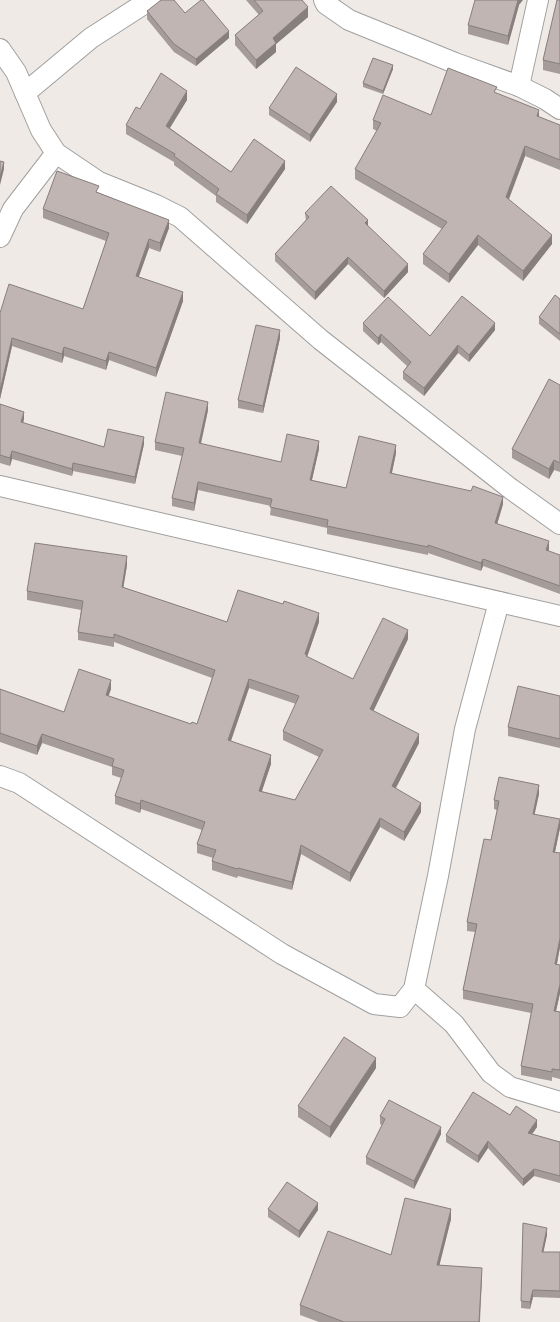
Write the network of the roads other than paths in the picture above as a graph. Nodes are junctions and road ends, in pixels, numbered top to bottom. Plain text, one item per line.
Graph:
1 (150, 0) edge
2 (324, 0) edge
3 (538, 0) edge
4 (0, 49) edge
5 (519, 86) junction
6 (25, 93) junction
7 (560, 109) edge
8 (56, 153) junction
9 (0, 237) edge
10 (1, 489) edge
11 (560, 524) edge
12 (499, 602) junction
13 (560, 616) edge
14 (0, 776) edge
15 (414, 989) junction
16 (560, 1102) edge

1 - 6 street
2 - 5 street
3 - 5 street
4 - 6 street
5 - 7 street
6 - 8 street
8 - 9 street
8 - 11 street
10 - 12 street
12 - 13 street
12 - 15 street
14 - 15 street
15 - 16 street

